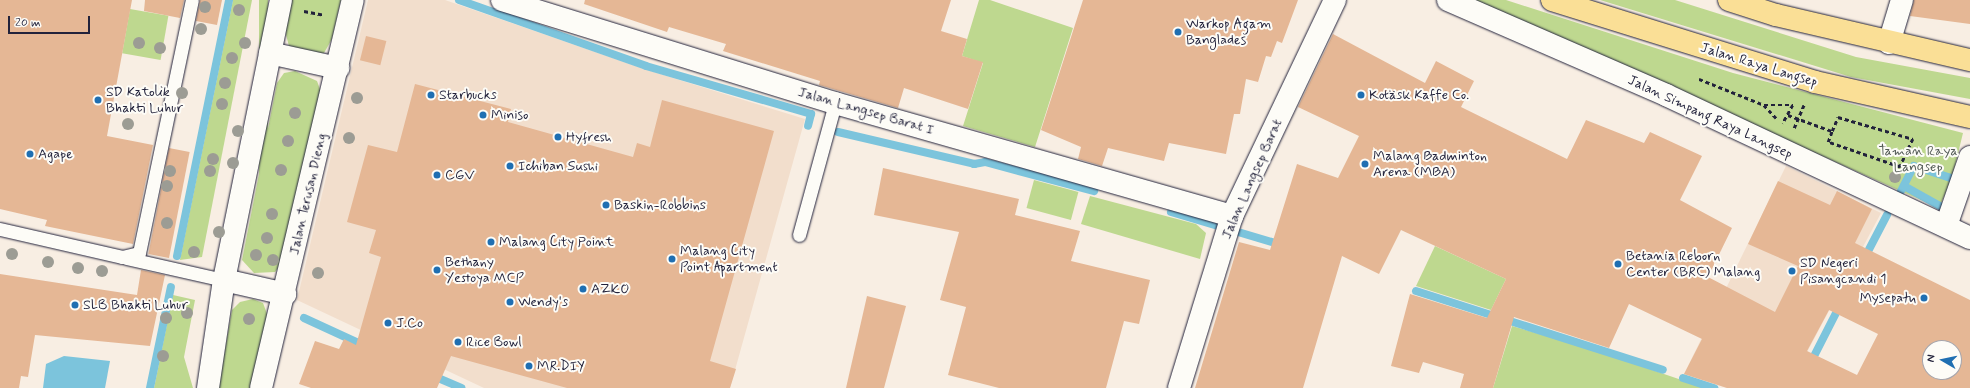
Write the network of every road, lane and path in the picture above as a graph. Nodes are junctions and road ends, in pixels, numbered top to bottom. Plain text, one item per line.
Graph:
1 (192, 0) edge
2 (280, 0) edge
3 (353, 0) edge
4 (502, 0) edge
5 (1335, 0) edge
6 (1448, 0) edge
7 (1552, 0) edge
8 (1729, 0) edge
9 (1902, 0) edge
10 (301, 9) dead end
11 (328, 14) dead end
12 (1889, 43) junction
13 (270, 53) junction
14 (1739, 59) junction
15 (1970, 60) edge
16 (338, 68) junction
17 (1699, 79) junction
18 (1815, 82) junction
19 (1666, 95) junction
20 (835, 103) junction
21 (1764, 105) junction
22 (1788, 115) junction
23 (1970, 117) edge
24 (1798, 119) junction
25 (1832, 131) junction
26 (1783, 150) junction
27 (1970, 157) edge
28 (1232, 216) junction
29 (1946, 226) junction
30 (0, 228) edge
31 (799, 234) dead end
32 (1970, 238) edge
33 (122, 257) junction
34 (224, 280) junction
35 (285, 294) junction
36 (208, 388) edge
37 (261, 388) edge
38 (1179, 388) edge

1 - 33 lane
2 - 13 street
3 - 16 street, Jalan Terusan Dieng
4 - 20 street, Jalan Langsep Barat I
5 - 28 street, Jalan Langsep Barat
6 - 19 street, Jalan Simpang Raya Langsep
7 - 14 main road, Jalan Raya Langsep
8 - 12 main road
9 - 12 street
10 - 11 path
12 - 15 main road
13 - 16 street
13 - 34 street
14 - 17 path
14 - 18 main road, Jalan Raya Langsep
16 - 35 street, Jalan Terusan Dieng
17 - 19 path
17 - 21 path
18 - 23 main road, Jalan Raya Langsep
18 - 24 path
19 - 26 street, Jalan Simpang Raya Langsep
20 - 28 street, Jalan Langsep Barat I
20 - 31 lane
21 - 22 path
21 - 22 path
22 - 24 path
24 - 25 path
24 - 26 path
25 - 25 path
26 - 29 street, Jalan Simpang Raya Langsep
27 - 29 street
28 - 38 street, Jalan Langsep Barat
29 - 32 street, Jalan Simpang Raya Langsep
30 - 33 lane
33 - 34 lane
34 - 35 street
34 - 36 street
35 - 37 street, Jalan Terusan Dieng

